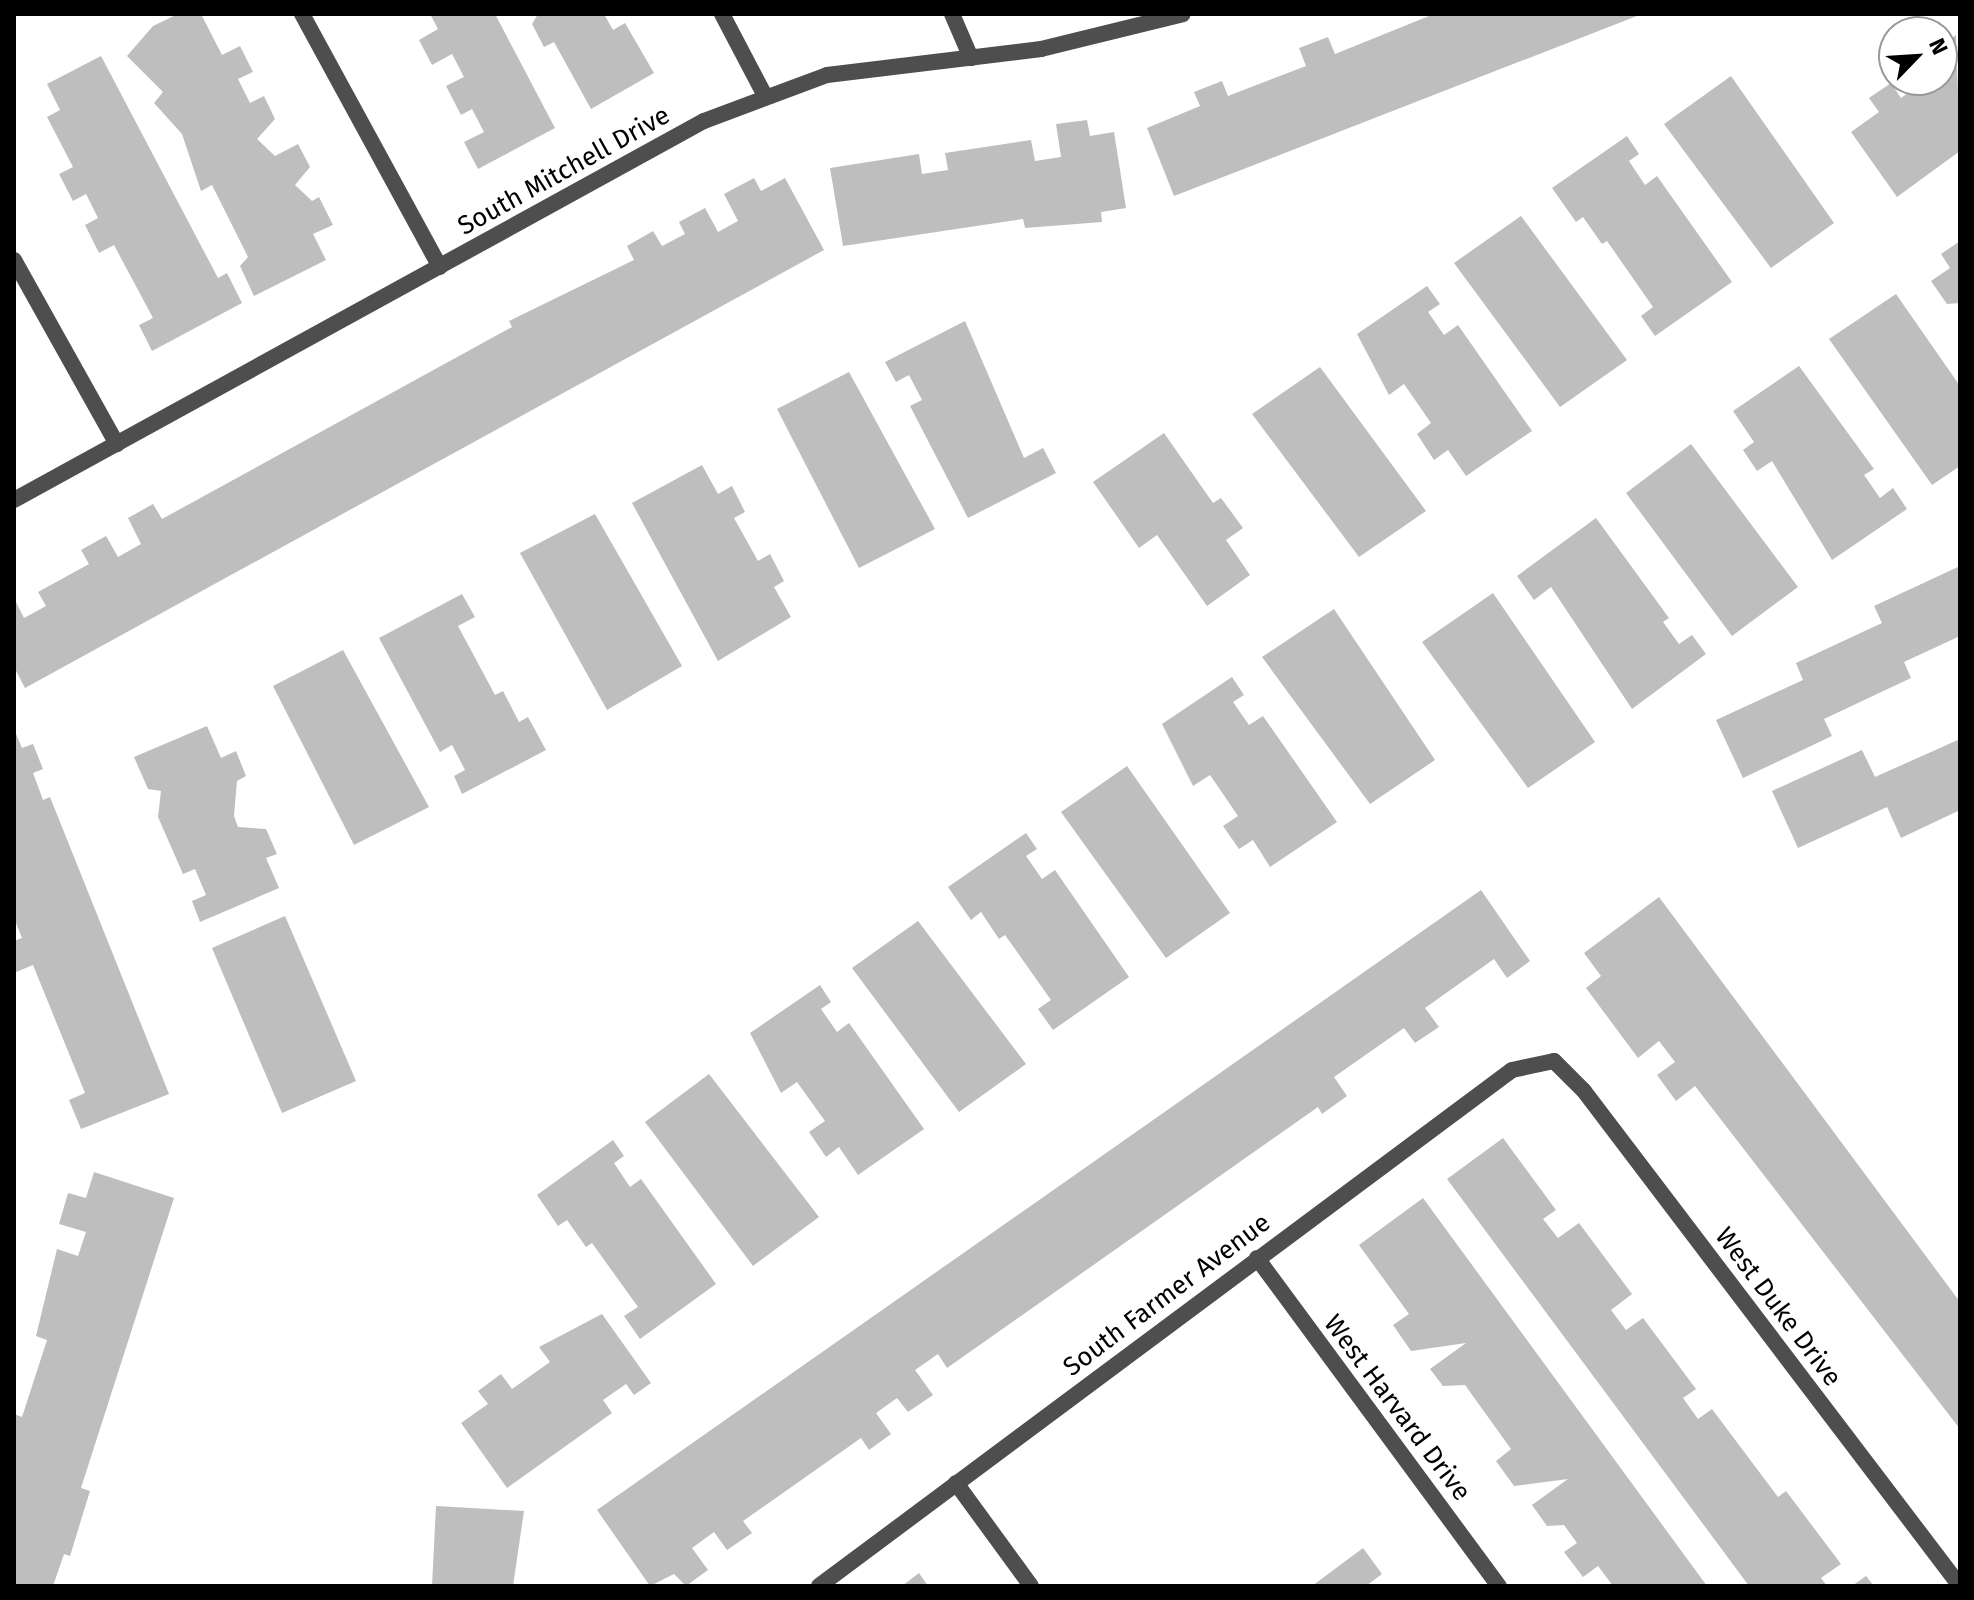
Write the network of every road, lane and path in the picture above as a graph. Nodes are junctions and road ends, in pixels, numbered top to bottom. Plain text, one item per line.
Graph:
1 (302, 14) edge
2 (722, 14) edge
3 (952, 14) edge
4 (1183, 14) edge
5 (1145, 21) edge
6 (971, 58) junction
7 (765, 96) junction
8 (14, 260) edge
9 (440, 267) junction
10 (117, 444) junction
11 (14, 500) edge
12 (1554, 1061) joint
13 (1257, 1258) junction
14 (956, 1483) junction
15 (819, 1586) edge
16 (1031, 1586) edge
17 (1499, 1586) edge
18 (1960, 1586) edge

1 - 9 street
2 - 7 street
3 - 6 street
4 - 5 street, South Mitchell Drive
5 - 6 street, South Mitchell Drive
6 - 7 street, South Mitchell Drive
7 - 9 street, South Mitchell Drive
8 - 10 street
9 - 10 street, South Mitchell Drive
10 - 11 street, South Mitchell Drive
12 - 13 street, South Farmer Avenue
12 - 18 street, West Duke Drive
13 - 14 street, South Farmer Avenue
13 - 17 street, West Harvard Drive
14 - 15 street, South Farmer Avenue
14 - 16 street

